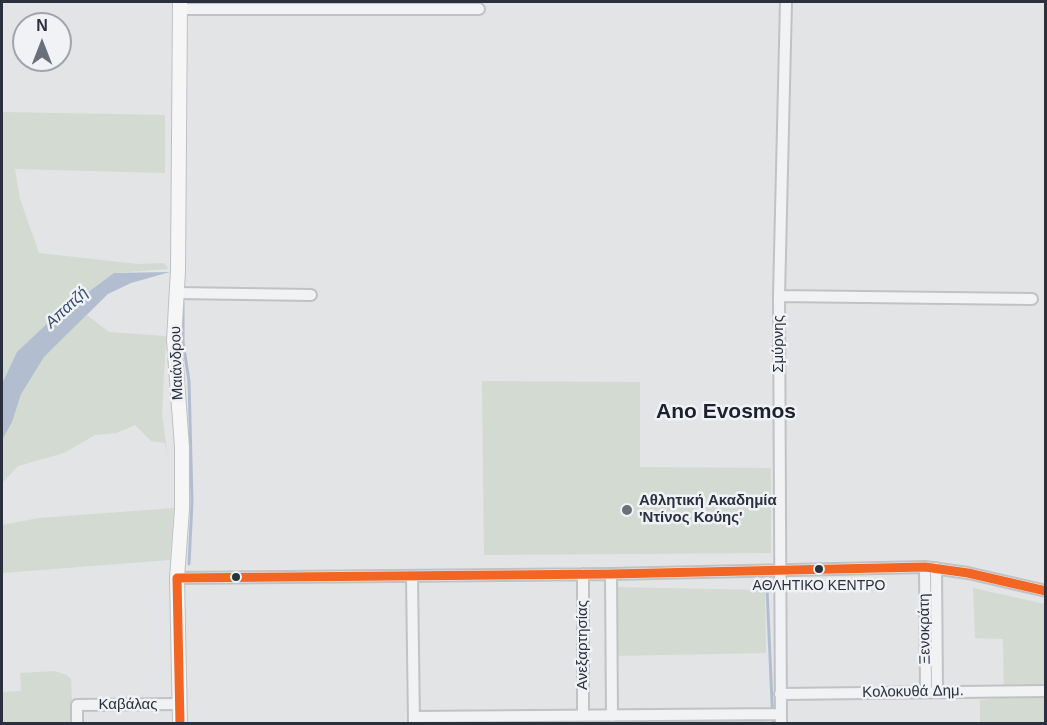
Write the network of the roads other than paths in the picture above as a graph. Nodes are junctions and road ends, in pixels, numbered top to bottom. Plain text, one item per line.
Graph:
1 (786, 2) edge
2 (180, 5) edge
3 (478, 9) dead end
4 (177, 293) junction
5 (311, 295) dead end
6 (779, 296) junction
7 (1032, 299) dead end
8 (930, 567) junction
9 (779, 571) junction
10 (583, 574) junction
11 (610, 574) junction
12 (412, 576) junction
13 (177, 578) junction
14 (1046, 591) edge
15 (1046, 691) edge
16 (932, 692) junction
17 (780, 694) junction
18 (180, 704) junction
19 (583, 716) junction
20 (612, 717) junction
21 (781, 719) edge
22 (414, 720) edge
23 (77, 723) edge
24 (180, 723) edge

1 - 6 street, Σμύρνης
2 - 3 street
2 - 4 main road, Μαιάνδρου
4 - 5 street
4 - 13 main road, Μαιάνδρου
6 - 7 street
6 - 9 street, Σμύρνης
8 - 9 street
8 - 14 street
8 - 16 street, Ξενοκράτη
9 - 11 street
9 - 17 street, Σμύρνης
10 - 11 street
10 - 12 street
10 - 19 street, Ανεξαρτησίας
11 - 20 street, Ανεξαρτησίας
12 - 13 street
12 - 22 street
13 - 18 main road, Μαιάνδρου
15 - 16 street, Κολοκυθά Δημ.
16 - 17 street, Κολοκυθά Δημ.
17 - 21 street, Σμύρνης
18 - 23 street, Καβάλας
18 - 24 main road, Μαιάνδρου
19 - 20 street
19 - 22 street
20 - 21 street

